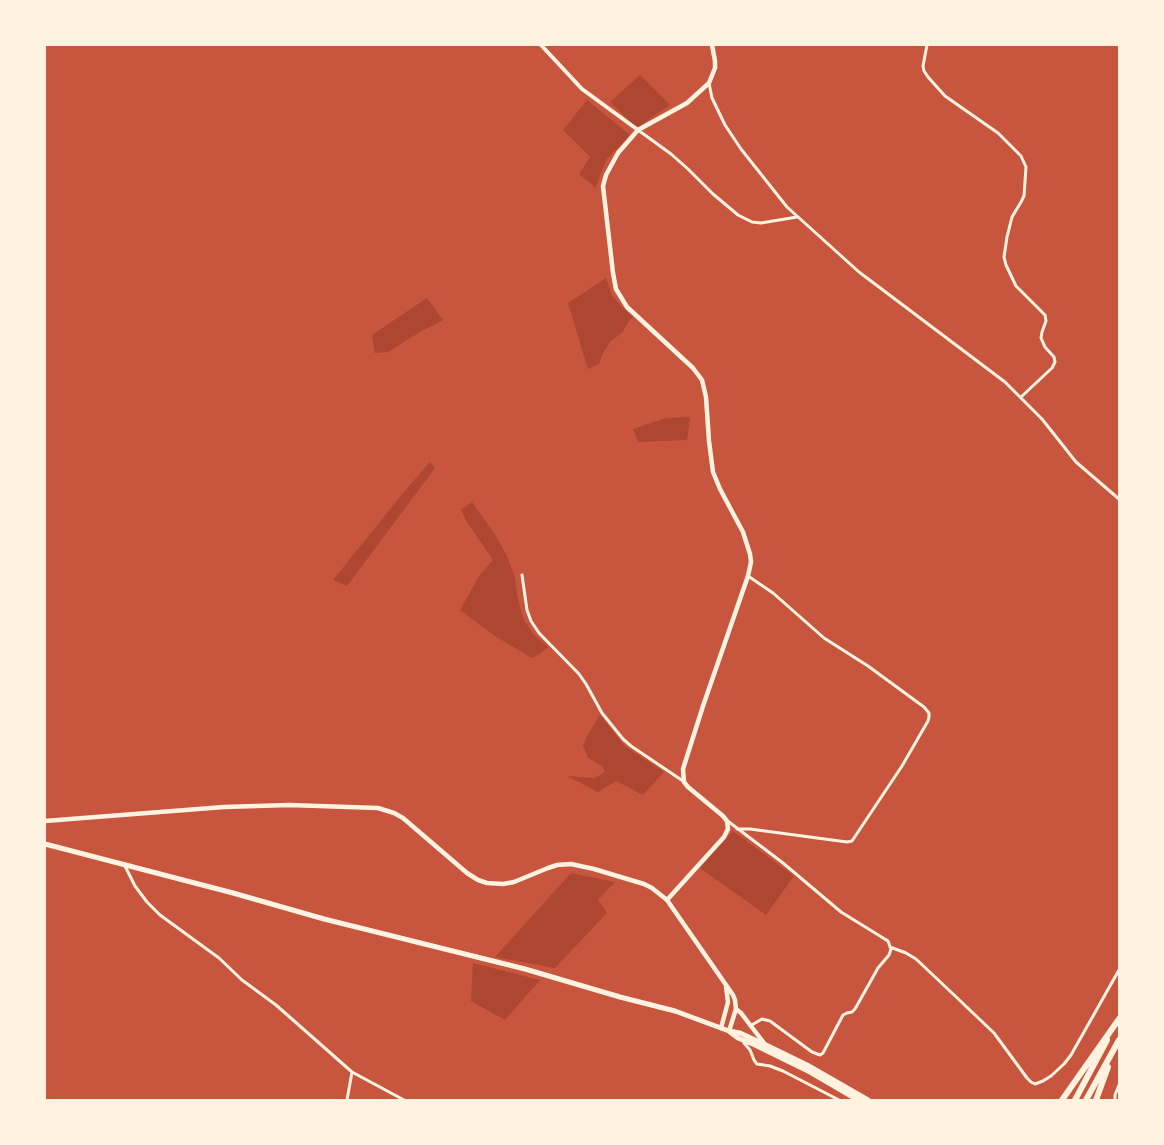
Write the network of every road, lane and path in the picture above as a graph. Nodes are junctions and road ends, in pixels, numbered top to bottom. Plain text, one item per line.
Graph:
1 (541, 45) edge
2 (712, 45) edge
3 (927, 45) edge
4 (709, 83) junction
5 (638, 130) junction
6 (797, 217) junction
7 (1021, 397) junction
8 (1119, 499) edge
9 (522, 575) dead end
10 (748, 576) junction
11 (684, 782) junction
12 (45, 820) edge
13 (727, 821) junction
14 (737, 829) junction
15 (45, 844) edge
16 (125, 866) junction
17 (667, 900) junction
18 (890, 947) junction
19 (1119, 970) edge
20 (725, 984) junction
21 (736, 1009) junction
22 (725, 1014) junction
23 (1119, 1018) edge
24 (750, 1026) junction
25 (720, 1028) junction
26 (729, 1031) junction
27 (738, 1038) junction
28 (1118, 1042) edge
29 (764, 1046) junction
30 (753, 1056) junction
31 (352, 1072) junction
32 (1119, 1085) edge
33 (347, 1100) edge
34 (404, 1100) edge
35 (839, 1100) edge
36 (858, 1100) edge
37 (868, 1100) edge
38 (1062, 1100) edge
39 (1075, 1100) edge
40 (1086, 1100) edge
41 (1096, 1100) edge
42 (1115, 1100) edge

1 - 5 street
2 - 4 main road
3 - 7 street
4 - 5 main road
4 - 6 street
5 - 6 street
5 - 10 main road
6 - 7 street
7 - 8 street
9 - 11 street
10 - 11 main road
10 - 14 street
11 - 13 main road
12 - 17 main road
13 - 14 street
13 - 17 main road
14 - 18 street
15 - 16 main road
16 - 25 main road
16 - 31 street
17 - 20 main road
18 - 19 street
18 - 24 street
20 - 21 main road
20 - 22 main road
21 - 22 main road
21 - 24 main road
21 - 26 main road
22 - 25 main road
23 - 38 highway
23 - 39 highway
24 - 29 main road
25 - 26 main road
26 - 27 main road
26 - 29 main road
27 - 29 main road
27 - 30 street
28 - 40 highway
28 - 41 highway
29 - 30 street
29 - 36 main road
29 - 37 main road
30 - 35 street
31 - 33 street
31 - 34 street
32 - 42 street

